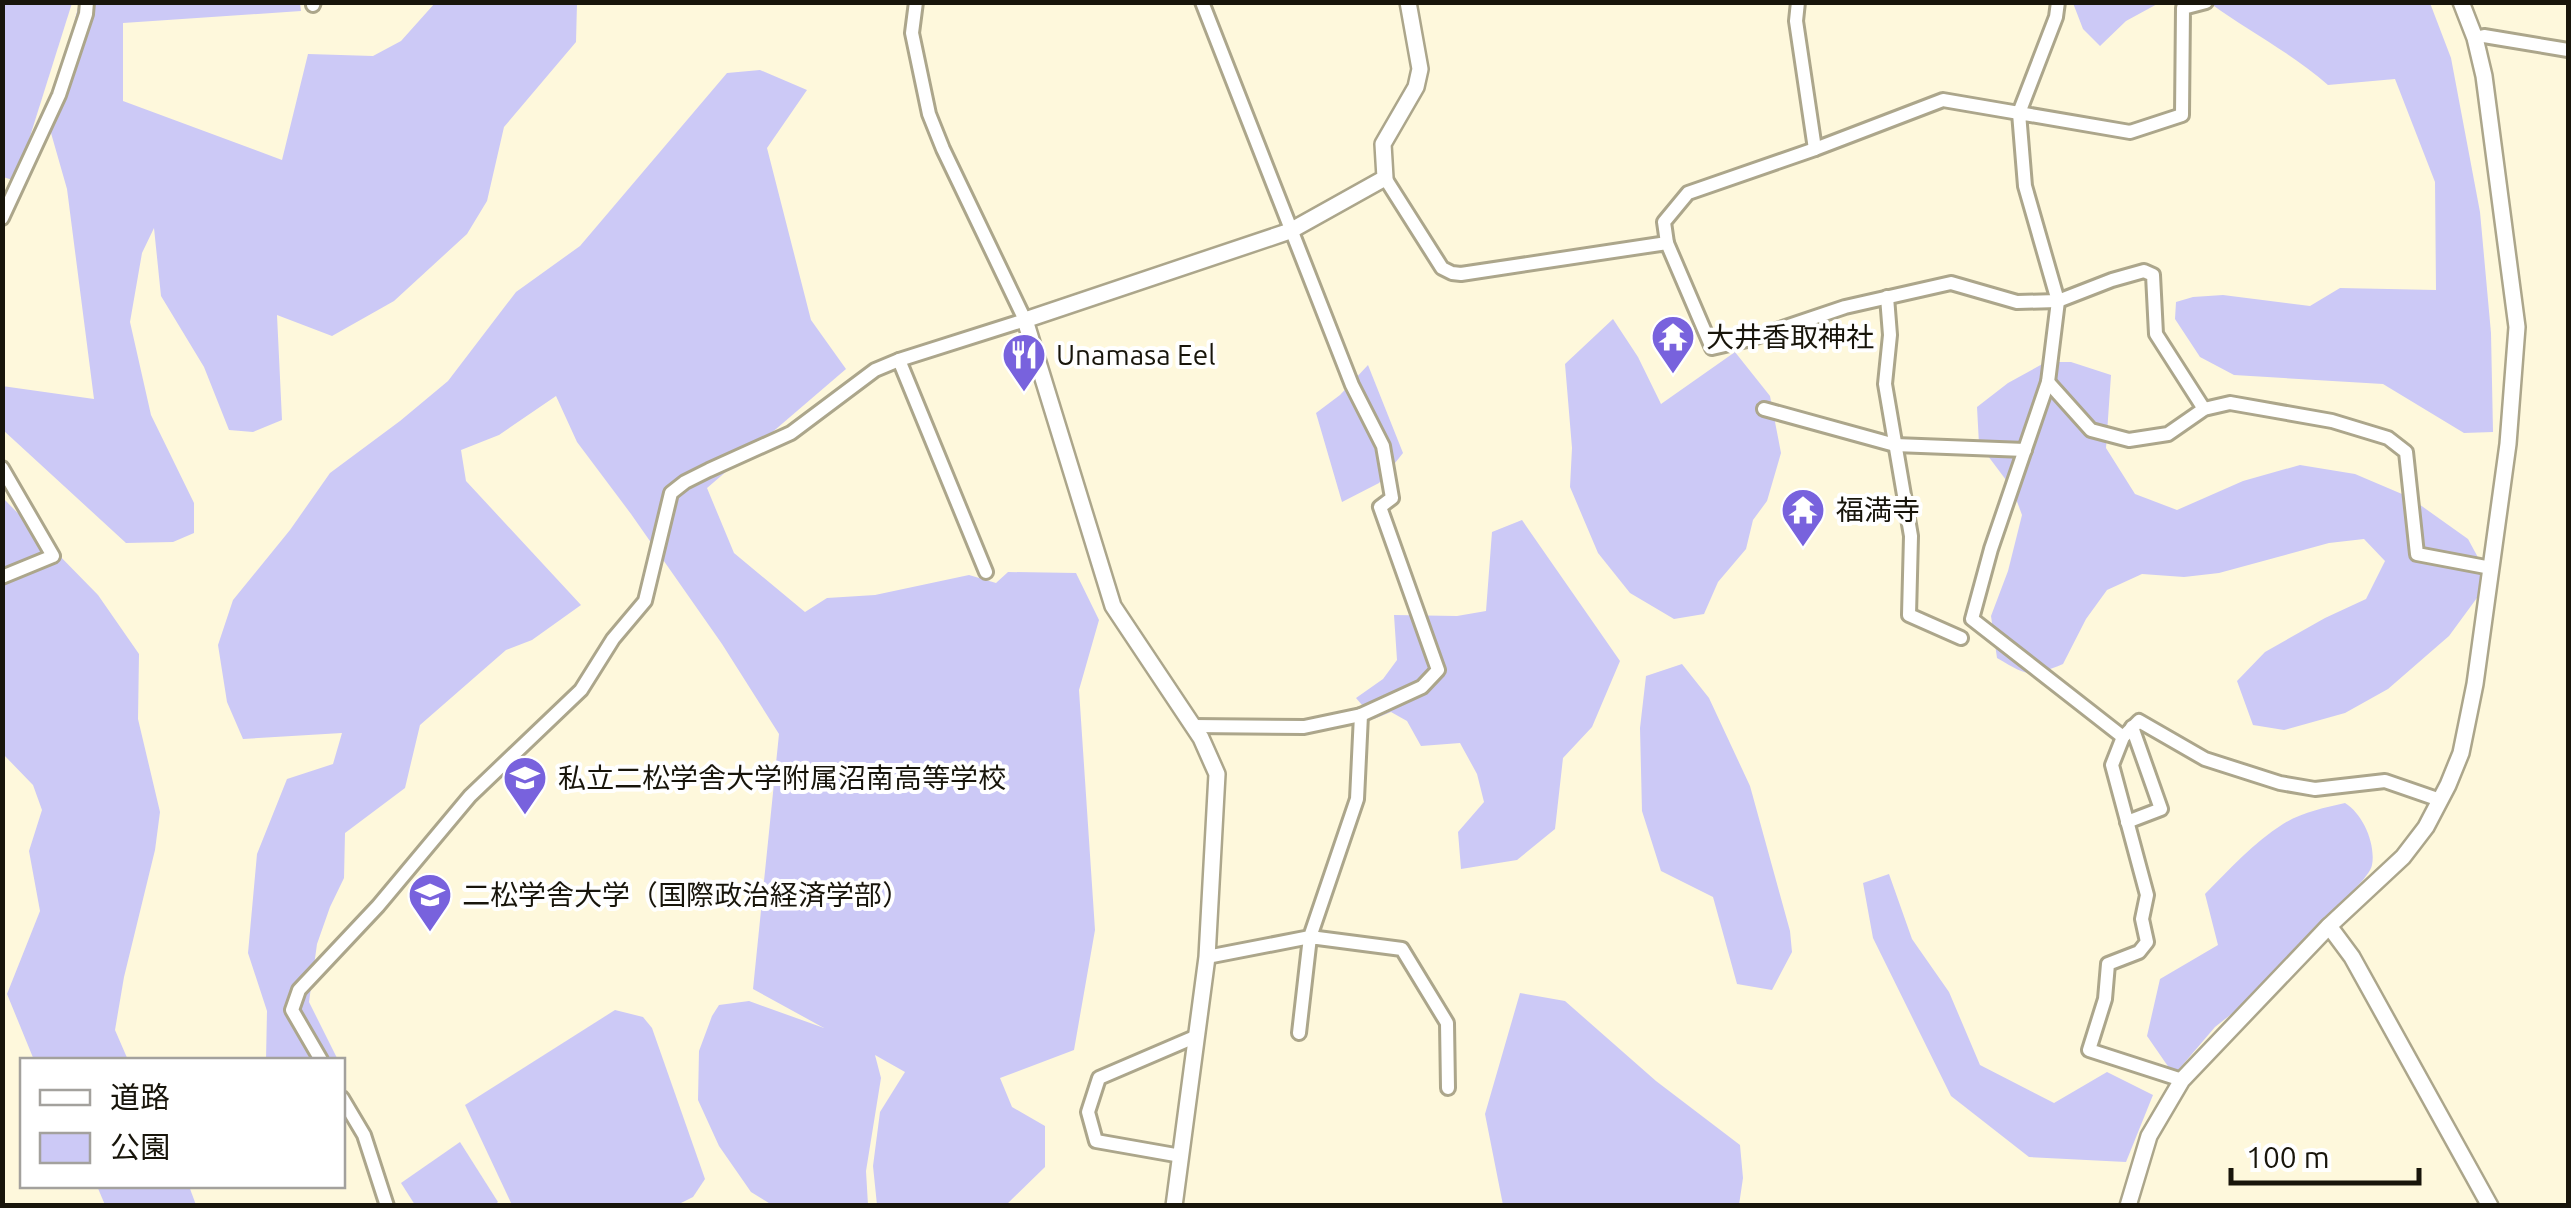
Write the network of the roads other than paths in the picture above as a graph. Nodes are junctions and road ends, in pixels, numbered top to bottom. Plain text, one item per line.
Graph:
1 (87, 2) edge
2 (916, 2) edge
3 (1202, 2) edge
4 (1408, 2) edge
5 (1798, 2) edge
6 (2058, 2) edge
7 (2206, 2) edge
8 (2462, 2) edge
9 (2475, 38) junction
10 (2568, 50) edge
11 (2019, 114) junction
12 (1815, 149) junction
13 (1385, 178) junction
14 (2, 218) edge
15 (1290, 231) junction
16 (1667, 244) junction
17 (1886, 298) junction
18 (2058, 301) junction
19 (1025, 320) junction
20 (899, 360) junction
21 (2048, 382) junction
22 (1764, 409) dead end
23 (2204, 409) junction
24 (1895, 445) junction
25 (2025, 450) junction
26 (2, 468) edge
27 (2491, 568) junction
28 (986, 572) dead end
29 (2, 577) edge
30 (1961, 638) dead end
31 (1362, 715) junction
32 (1193, 726) junction
33 (2127, 732) junction
34 (2440, 800) junction
35 (2127, 822) junction
36 (2329, 926) junction
37 (1310, 937) junction
38 (1207, 956) junction
39 (1299, 1033) dead end
40 (1197, 1036) junction
41 (320, 1058) edge
42 (2182, 1080) junction
43 (1448, 1088) dead end
44 (345, 1103) edge
45 (1181, 1156) junction
46 (387, 1206) edge
47 (1174, 1206) edge
48 (2128, 1206) edge
49 (2490, 1206) edge

1 - 14 street
2 - 19 street
3 - 15 street
4 - 13 street
5 - 12 street
6 - 11 street
7 - 11 street
8 - 9 street
9 - 10 street
9 - 27 street
11 - 12 street
11 - 18 street
12 - 16 street
13 - 15 street
13 - 16 street
15 - 19 street
15 - 31 street
16 - 17 street
17 - 18 street
17 - 24 street
18 - 21 street
18 - 23 street
19 - 20 street
19 - 32 street
20 - 28 street
20 - 41 street
21 - 23 street
21 - 25 street
22 - 24 street
23 - 27 street
24 - 25 street
24 - 30 street
25 - 33 street
26 - 29 street
27 - 34 street
31 - 32 street
31 - 37 street
32 - 38 street
33 - 34 street
33 - 35 street
33 - 35 street
34 - 36 street
35 - 42 street
36 - 42 street
36 - 49 street
37 - 38 street
37 - 39 street
37 - 43 street
38 - 40 street
40 - 45 street
40 - 45 street
42 - 48 street
44 - 46 street
45 - 47 street

